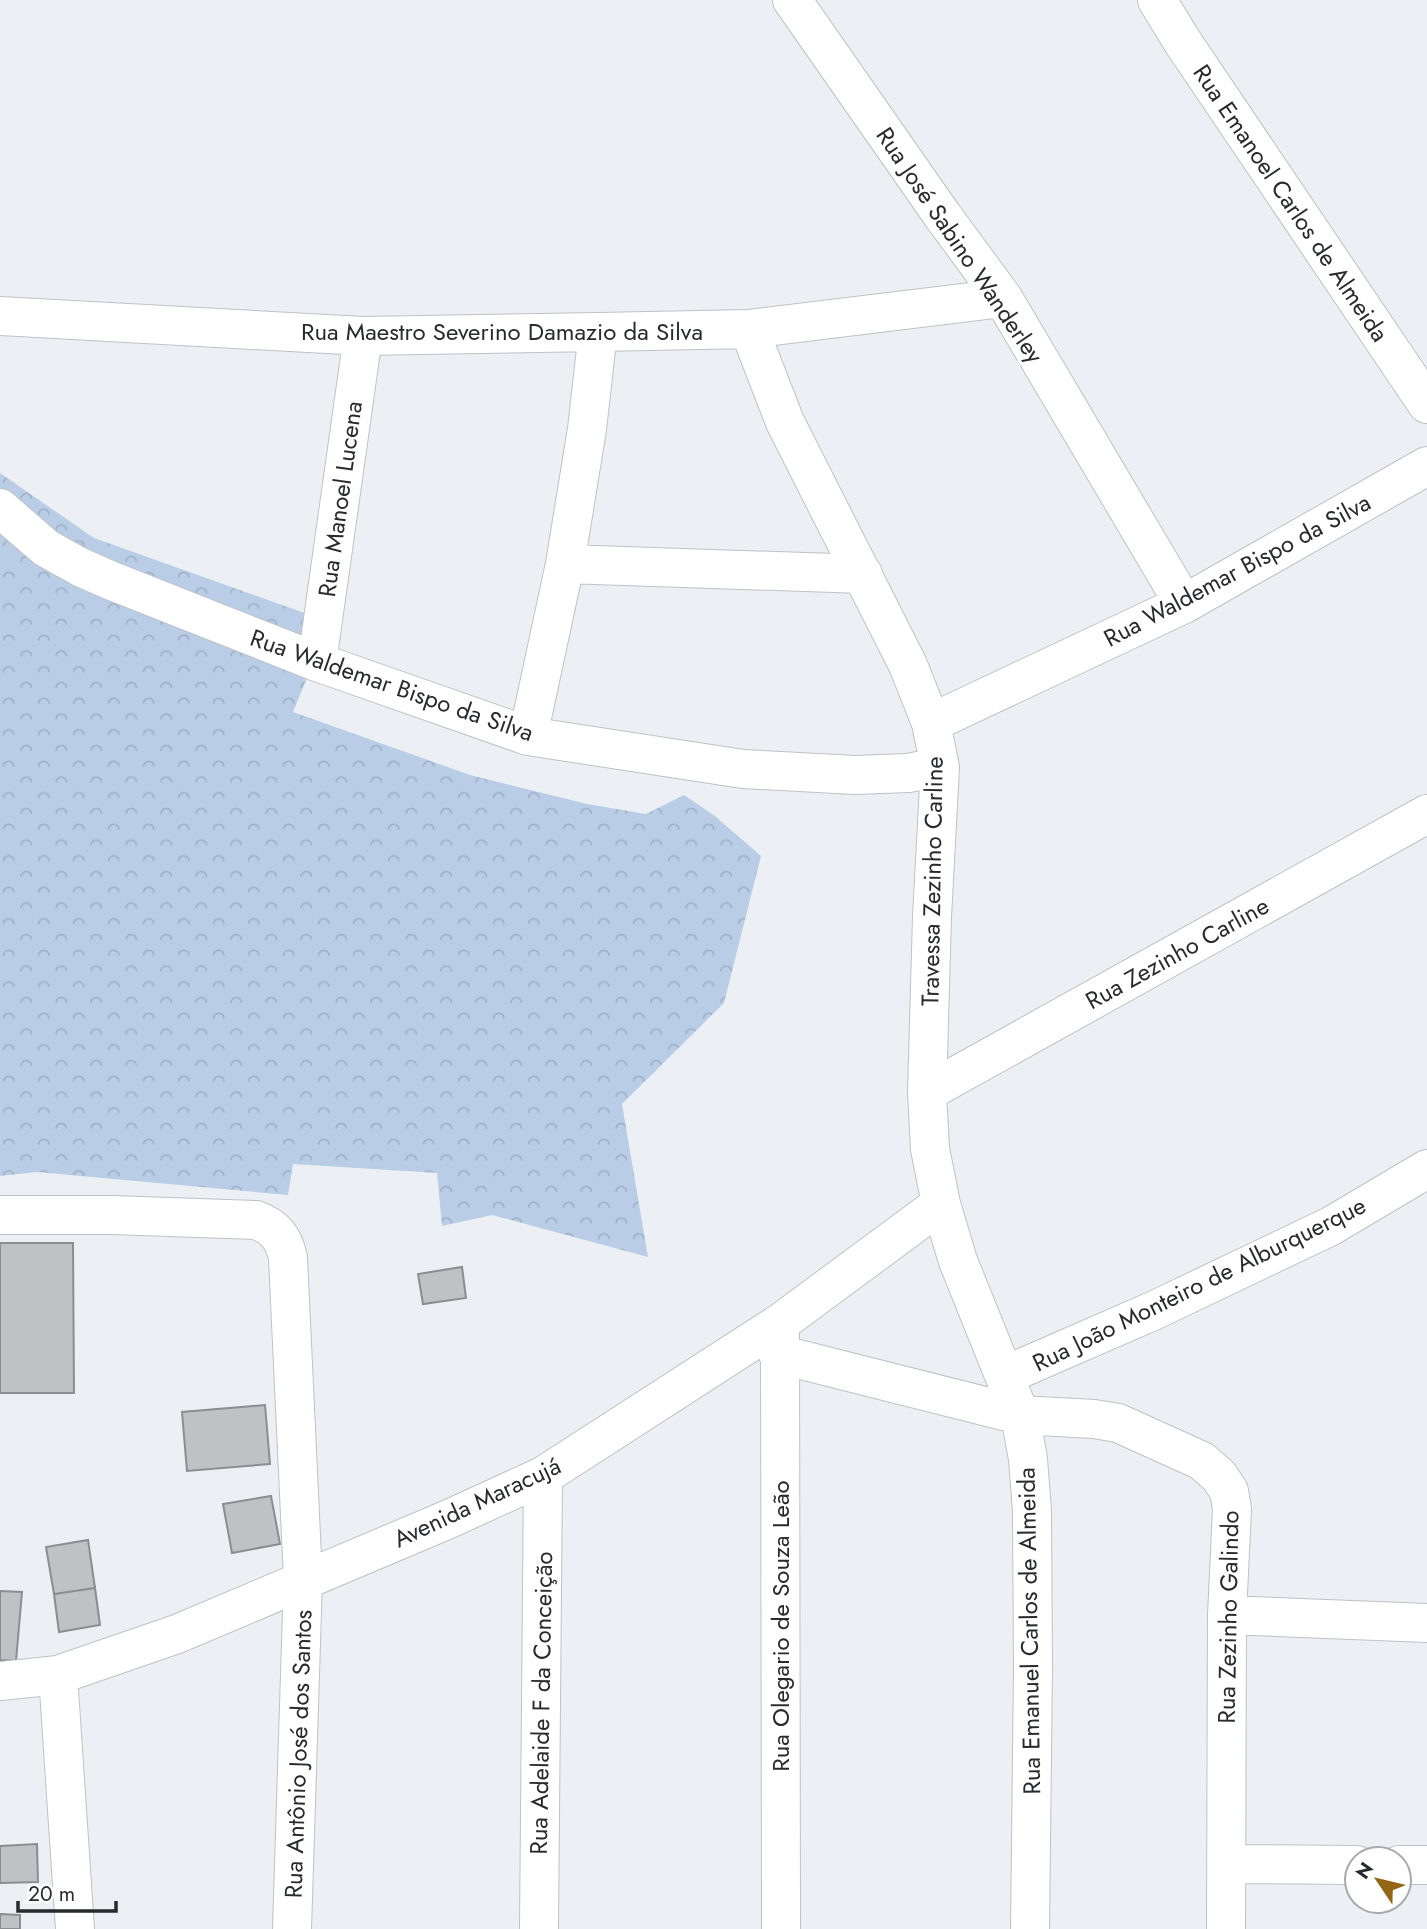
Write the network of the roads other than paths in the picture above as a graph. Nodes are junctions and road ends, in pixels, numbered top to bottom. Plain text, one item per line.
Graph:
1 (792, 0) edge
2 (1157, 0) edge
3 (1003, 298) junction
4 (0, 316) edge
5 (749, 329) junction
6 (598, 332) junction
7 (363, 335) junction
8 (1427, 404) edge
9 (1427, 466) edge
10 (0, 508) edge
11 (565, 564) junction
12 (863, 574) junction
13 (1184, 604) junction
14 (317, 663) junction
15 (931, 723) junction
16 (528, 736) junction
17 (940, 767) junction
18 (1427, 814) edge
19 (927, 1092) junction
20 (1427, 1169) edge
21 (941, 1203) junction
22 (0, 1215) edge
23 (958, 1261) joint
24 (779, 1339) junction
25 (1006, 1375) junction
26 (1020, 1415) junction
27 (543, 1476) junction
28 (303, 1580) junction
29 (1227, 1615) junction
30 (1427, 1623) edge
31 (58, 1675) junction
32 (0, 1681) edge
33 (1226, 1864) junction
34 (1343, 1865) edge
35 (75, 1929) edge
36 (292, 1929) edge
37 (539, 1929) edge
38 (781, 1929) edge
39 (1030, 1929) edge
40 (1226, 1929) edge

1 - 3 street, Rua José Sabino Wanderley
2 - 8 street, Rua Emanoel Carlos de Almeida
3 - 5 street, Rua Maestro Severino Damazio da Silva
3 - 13 street, Rua José Sabino Wanderley
4 - 7 street, Rua Maestro Severino Damazio da Silva
5 - 6 street, Rua Maestro Severino Damazio da Silva
5 - 12 street, Travessa Zezinho Carline
6 - 7 street, Rua Maestro Severino Damazio da Silva
6 - 11 street
7 - 14 street, Rua Manoel Lucena
9 - 13 street, Rua Waldemar Bispo da Silva
10 - 14 street, Rua Waldemar Bispo da Silva
11 - 12 street
11 - 16 street
12 - 15 street, Travessa Zezinho Carline
13 - 15 street, Rua Waldemar Bispo da Silva
14 - 16 street, Rua Waldemar Bispo da Silva
15 - 17 street, Travessa Zezinho Carline
16 - 17 street, Rua Waldemar Bispo da Silva
17 - 19 street, Travessa Zezinho Carline
18 - 19 street, Rua Zezinho Carline
19 - 21 street, Travessa Zezinho Carline
20 - 25 street, Rua João Monteiro de Alburquerque
21 - 23 street, Travessa Zezinho Carline
21 - 24 street, Avenida Maracujá
22 - 28 street, Rua Antônio José dos Santos
23 - 25 street, Rua Emanuel Carlos de Almeida
24 - 26 street, Rua Zezinho Galindo
24 - 27 street, Avenida Maracujá
24 - 38 street, Rua Olegario de Souza Leão
25 - 26 street, Rua Emanuel Carlos de Almeida
26 - 29 street, Rua Zezinho Galindo
26 - 39 street, Rua Emanuel Carlos de Almeida
27 - 28 street, Avenida Maracujá
27 - 37 street, Rua Adelaide F da Conceição
28 - 31 street, Avenida Maracujá
28 - 36 street, Rua Antônio José dos Santos
29 - 30 street
29 - 33 street, Rua Zezinho Galindo
31 - 32 street, Avenida Maracujá
31 - 35 street
33 - 34 street
33 - 40 street, Rua Zezinho Galindo

